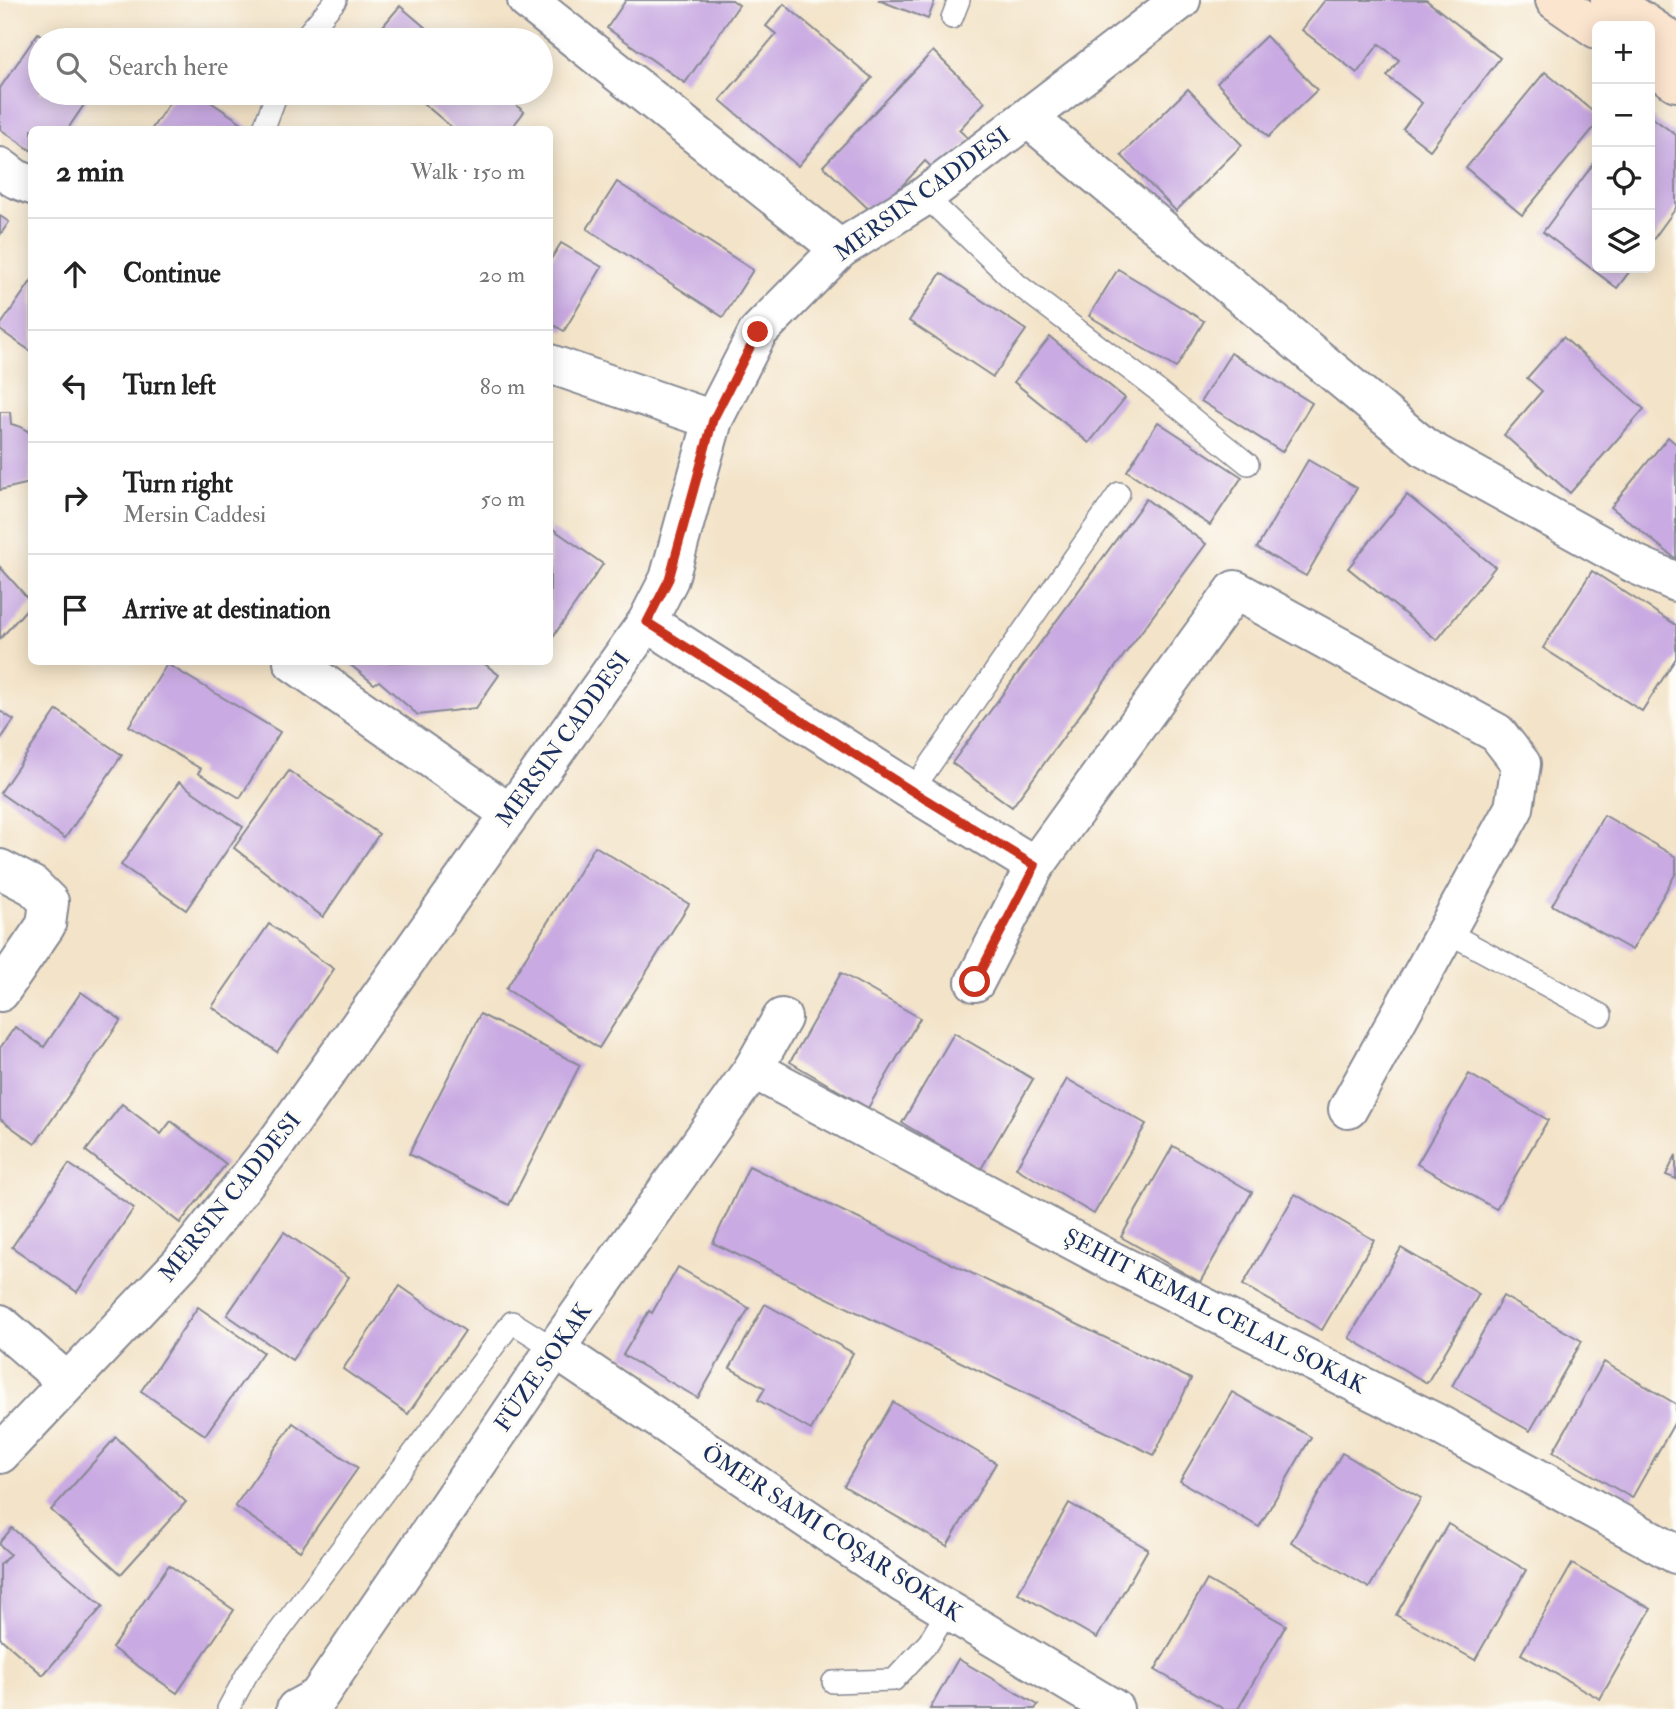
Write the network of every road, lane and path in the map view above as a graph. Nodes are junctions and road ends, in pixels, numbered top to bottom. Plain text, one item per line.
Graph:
1 (336, 0) edge
2 (527, 0) edge
3 (1181, 0) edge
4 (1555, 0) edge
5 (1610, 0) edge
6 (1592, 26) edge
7 (313, 28) edge
8 (1676, 44) edge
9 (1655, 67) edge
10 (1676, 82) edge
11 (272, 105) edge
12 (1028, 118) junction
13 (265, 126) edge
14 (0, 167) edge
15 (28, 183) edge
16 (925, 196) junction
17 (840, 249) junction
18 (553, 365) edge
19 (713, 420) junction
20 (1248, 464) dead end
21 (1119, 493) dead end
22 (1676, 582) edge
23 (647, 622) junction
24 (297, 665) edge
25 (912, 791) junction
26 (509, 813) junction
27 (1035, 866) junction
28 (0, 869) edge
29 (1447, 932) junction
30 (975, 982) dead end
31 (0, 992) edge
32 (1601, 1015) dead end
33 (782, 1018) dead end
34 (753, 1069) junction
35 (1348, 1109) dead end
36 (0, 1324) edge
37 (555, 1349) junction
38 (67, 1382) junction
39 (0, 1454) edge
40 (1676, 1554) edge
41 (948, 1610) junction
42 (833, 1682) dead end
43 (318, 1705) edge
44 (228, 1709) edge
45 (1114, 1709) edge

1 - 7 lane
2 - 17 street
3 - 12 street, MERSIN CADDESI
4 - 6 street
5 - 8 street
9 - 10 street
11 - 13 lane
12 - 16 street, MERSIN CADDESI
12 - 22 street
14 - 15 street
16 - 17 street, MERSIN CADDESI
16 - 20 lane
17 - 19 street, MERSIN CADDESI
18 - 19 street
19 - 23 street, MERSIN CADDESI
21 - 25 lane
23 - 25 street
23 - 26 street, MERSIN CADDESI
24 - 26 street
25 - 27 street
26 - 38 street, MERSIN CADDESI
27 - 29 street
27 - 30 street
28 - 31 street
29 - 32 lane
29 - 35 street
33 - 34 street, FÜZE SOKAK
34 - 37 street, FÜZE SOKAK
34 - 40 street, ŞEHIT KEMAL CELAL SOKAK
36 - 38 street
37 - 41 street, ÖMER SAMI COŞAR SOKAK
37 - 43 street, FÜZE SOKAK
37 - 44 lane
38 - 39 street, MERSIN CADDESI
41 - 42 lane
41 - 45 street, ÖMER SAMI COŞAR SOKAK

